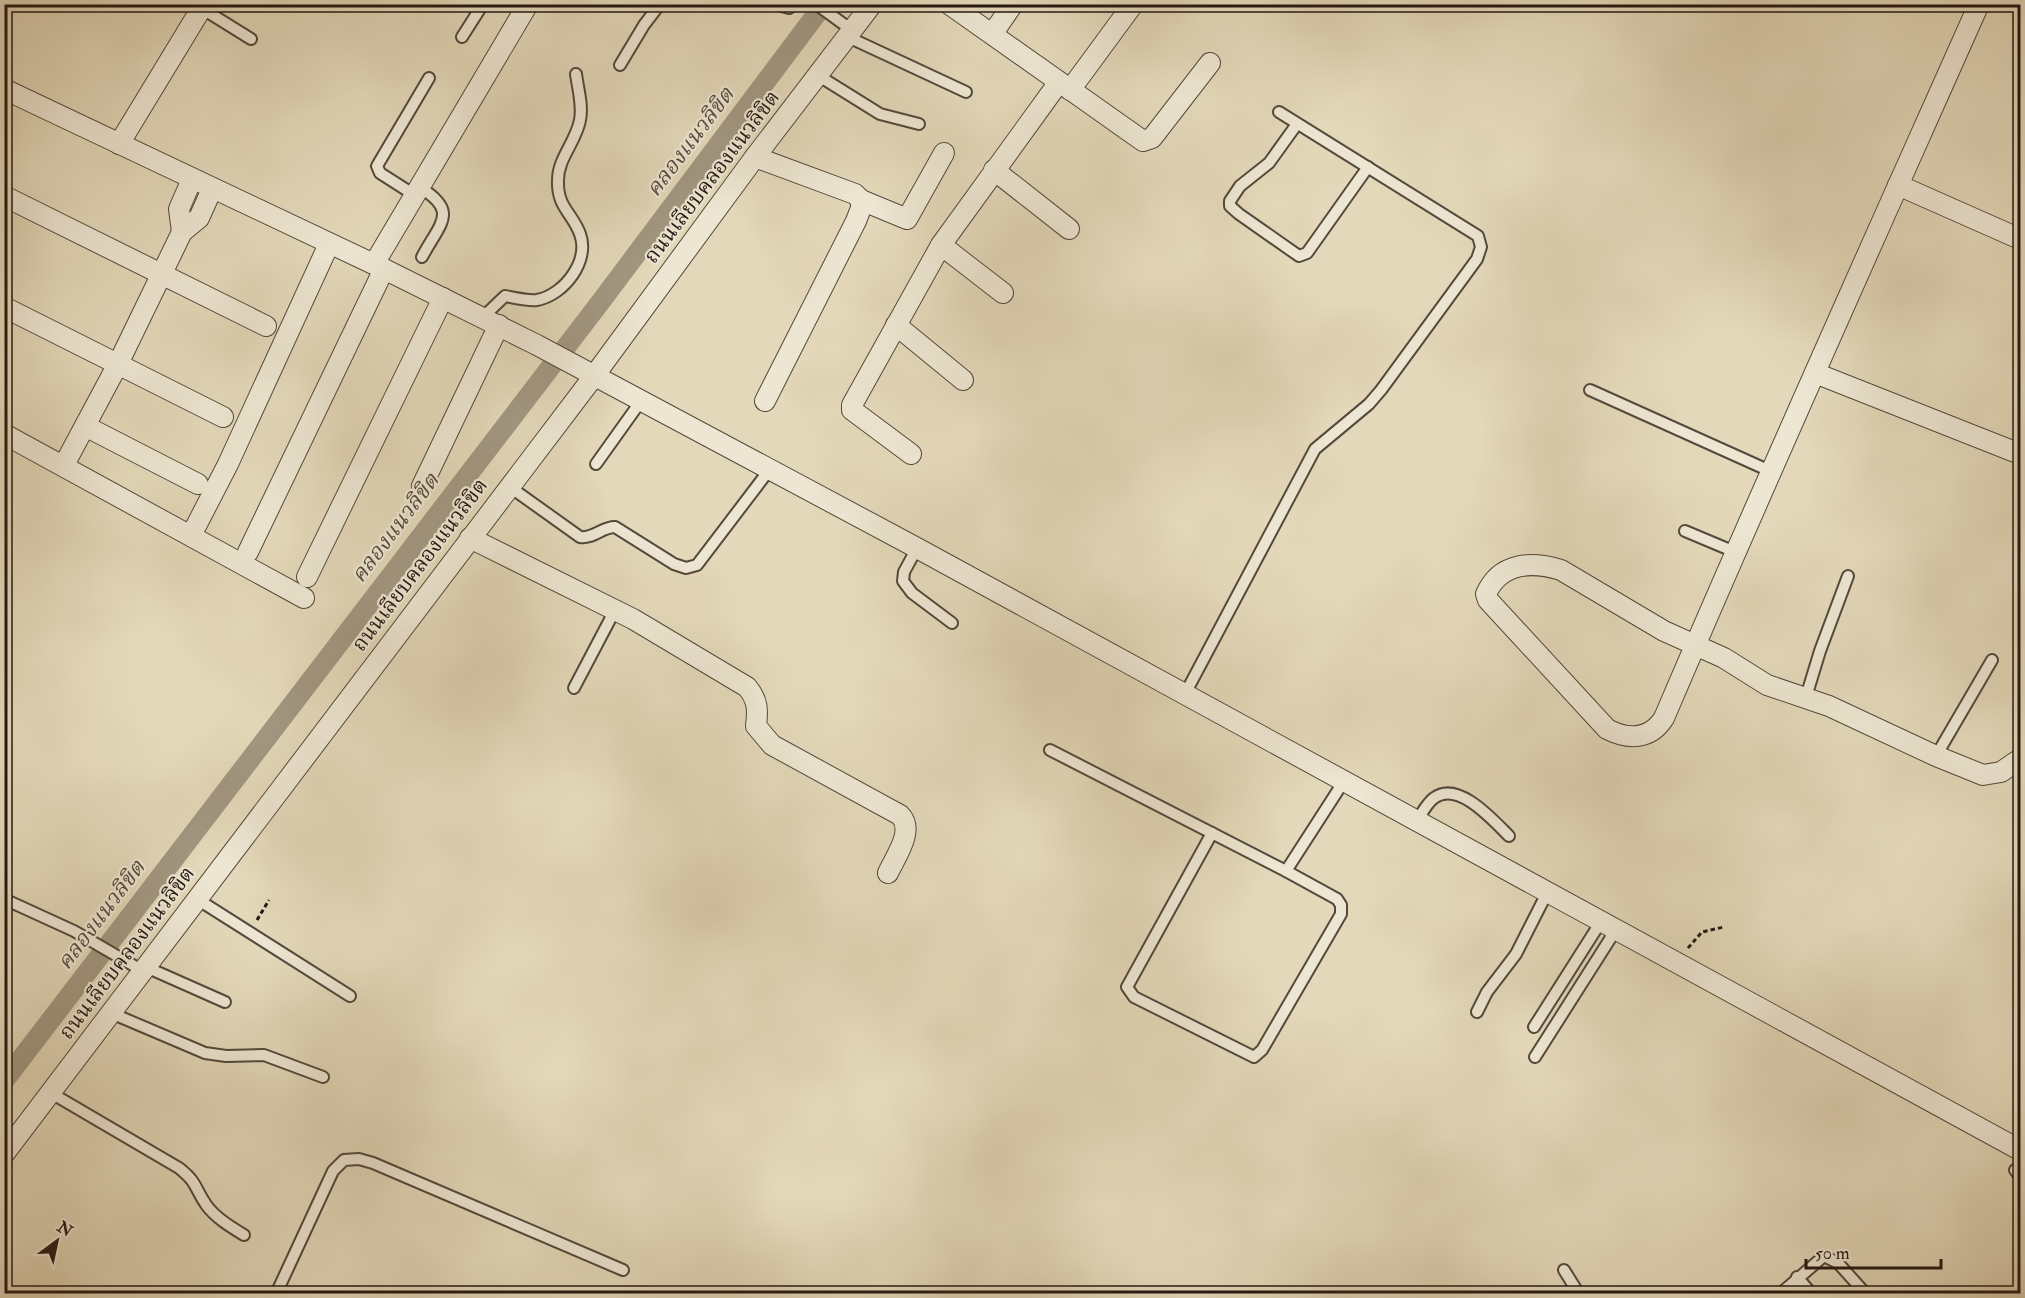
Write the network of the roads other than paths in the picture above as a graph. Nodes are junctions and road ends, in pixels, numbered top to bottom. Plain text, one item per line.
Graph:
1 (483, 4) edge
2 (528, 4) edge
3 (660, 4) edge
4 (775, 4) edge
5 (794, 4) edge
6 (872, 4) edge
7 (949, 4) edge
8 (1012, 4) edge
9 (1979, 4) edge
10 (817, 5) edge
11 (200, 6) edge
12 (1131, 7) dead end
13 (847, 30) junction
14 (993, 33) junction
15 (462, 37) dead end
16 (251, 39) dead end
17 (1210, 63) dead end
18 (620, 65) dead end
19 (576, 74) dead end
20 (819, 76) junction
21 (429, 78) dead end
22 (1064, 86) junction
23 (4, 89) edge
24 (966, 92) dead end
25 (1279, 112) dead end
26 (919, 124) dead end
27 (1297, 124) junction
28 (118, 144) junction
29 (944, 153) dead end
30 (754, 157) junction
31 (1368, 168) junction
32 (994, 170) junction
33 (192, 179) junction
34 (1898, 185) junction
35 (212, 189) junction
36 (418, 192) junction
37 (4, 196) edge
38 (861, 200) junction
39 (1069, 229) dead end
40 (182, 232) junction
41 (2020, 239) edge
42 (329, 244) junction
43 (941, 245) junction
44 (422, 257) dead end
45 (379, 267) junction
46 (162, 276) junction
47 (1004, 293) dead end
48 (442, 298) junction
49 (4, 307) edge
50 (491, 321) junction
51 (896, 325) junction
52 (266, 326) dead end
53 (118, 363) junction
54 (1815, 373) junction
55 (594, 376) junction
56 (963, 380) dead end
57 (1590, 390) dead end
58 (641, 401) junction
59 (765, 401) dead end
60 (223, 417) dead end
61 (85, 426) junction
62 (4, 434) edge
63 (2019, 449) edge
64 (911, 454) dead end
65 (596, 464) dead end
66 (64, 465) junction
67 (770, 469) junction
68 (1770, 471) junction
69 (198, 484) dead end
70 (422, 486) dead end
71 (510, 487) junction
72 (196, 526) dead end
73 (1685, 531) dead end
74 (470, 538) junction
75 (917, 548) junction
76 (248, 552) dead end
77 (1735, 552) junction
78 (1848, 576) dead end
79 (307, 577) dead end
80 (304, 598) dead end
81 (615, 610) junction
82 (952, 623) dead end
83 (1696, 643) junction
84 (1992, 660) dead end
85 (574, 688) dead end
86 (1185, 694) junction
87 (1806, 697) junction
88 (1050, 750) dead end
89 (1936, 756) junction
90 (2020, 759) edge
91 (1344, 781) junction
92 (1417, 820) junction
93 (1212, 833) junction
94 (1509, 836) dead end
95 (1286, 871) junction
96 (888, 873) dead end
97 (1548, 891) junction
98 (197, 898) junction
99 (4, 899) edge
100 (1609, 924) junction
101 (139, 967) junction
102 (350, 996) dead end
103 (225, 1002) dead end
104 (1477, 1012) dead end
105 (111, 1013) junction
106 (1534, 1028) dead end
107 (1535, 1057) dead end
108 (323, 1077) dead end
109 (51, 1093) junction
110 (2020, 1150) edge
111 (4, 1154) edge
112 (244, 1235) dead end
113 (623, 1270) dead end
114 (1564, 1270) dead end
115 (1797, 1277) junction
116 (276, 1293) edge
117 (1579, 1293) edge
118 (1780, 1293) edge
119 (1812, 1293) edge
120 (1866, 1293) edge

1 - 15 lane
2 - 36 street
3 - 18 lane
4 - 5 lane
6 - 13 street, ถนนเลียบคลองแนวลิขิต
7 - 14 street
8 - 14 street
9 - 34 street
10 - 13 lane
11 - 16 lane
11 - 28 street
12 - 22 street
13 - 20 street, ถนนเลียบคลองแนวลิขิต
13 - 24 lane
14 - 22 street
17 - 22 street
19 - 50 lane
20 - 26 lane
20 - 30 street, ถนนเลียบคลองแนวลิขิต
21 - 36 lane
22 - 32 street
23 - 28 street
25 - 27 lane
27 - 31 lane
27 - 31 lane
28 - 33 street
29 - 38 street
30 - 38 street
30 - 55 street, ถนนเลียบคลองแนวลิขิต
31 - 86 lane
32 - 39 street
32 - 43 street
33 - 35 street
33 - 40 street
34 - 41 street
34 - 54 street
35 - 40 street
35 - 42 street
36 - 44 lane
36 - 45 street
37 - 46 street
38 - 59 street
40 - 46 street
42 - 45 street
42 - 72 street
43 - 47 street
43 - 51 street
45 - 48 street
45 - 76 street
46 - 52 street
46 - 53 street
48 - 50 street
48 - 79 street
49 - 53 street
50 - 55 street
50 - 70 street
51 - 56 street
51 - 64 street
53 - 60 street
53 - 61 street
54 - 63 street
54 - 68 street
55 - 58 street
55 - 71 street, ถนนเลียบคลองแนวลิขิต
57 - 68 lane
58 - 65 lane
58 - 67 street
61 - 66 street
61 - 69 street
62 - 66 street
66 - 80 street
67 - 71 lane
67 - 75 street
68 - 77 street
71 - 74 street, ถนนเลียบคลองแนวลิขิต
73 - 77 lane
74 - 81 street
74 - 98 street, ถนนเลียบคลองแนวลิขิต
75 - 82 lane
75 - 86 street
77 - 83 street
78 - 87 lane
81 - 85 lane
81 - 96 street
83 - 83 street
83 - 87 street
84 - 89 lane
86 - 91 street
87 - 89 street
88 - 93 lane
89 - 90 street
91 - 92 street
91 - 95 lane
92 - 94 lane
92 - 97 street
93 - 95 lane
93 - 95 lane
97 - 100 street
97 - 104 lane
98 - 101 street, ถนนเลียบคลองแนวลิขิต
98 - 102 lane
99 - 101 lane
100 - 106 lane
100 - 107 lane
100 - 110 street
101 - 103 lane
101 - 105 street, ถนนเลียบคลองแนวลิขิต
105 - 108 lane
105 - 109 street, ถนนเลียบคลองแนวลิขิต
109 - 111 street, ถนนเลียบคลองแนวลิขิต
109 - 112 lane
113 - 116 lane
114 - 117 lane
115 - 118 lane
115 - 119 lane
115 - 120 lane

